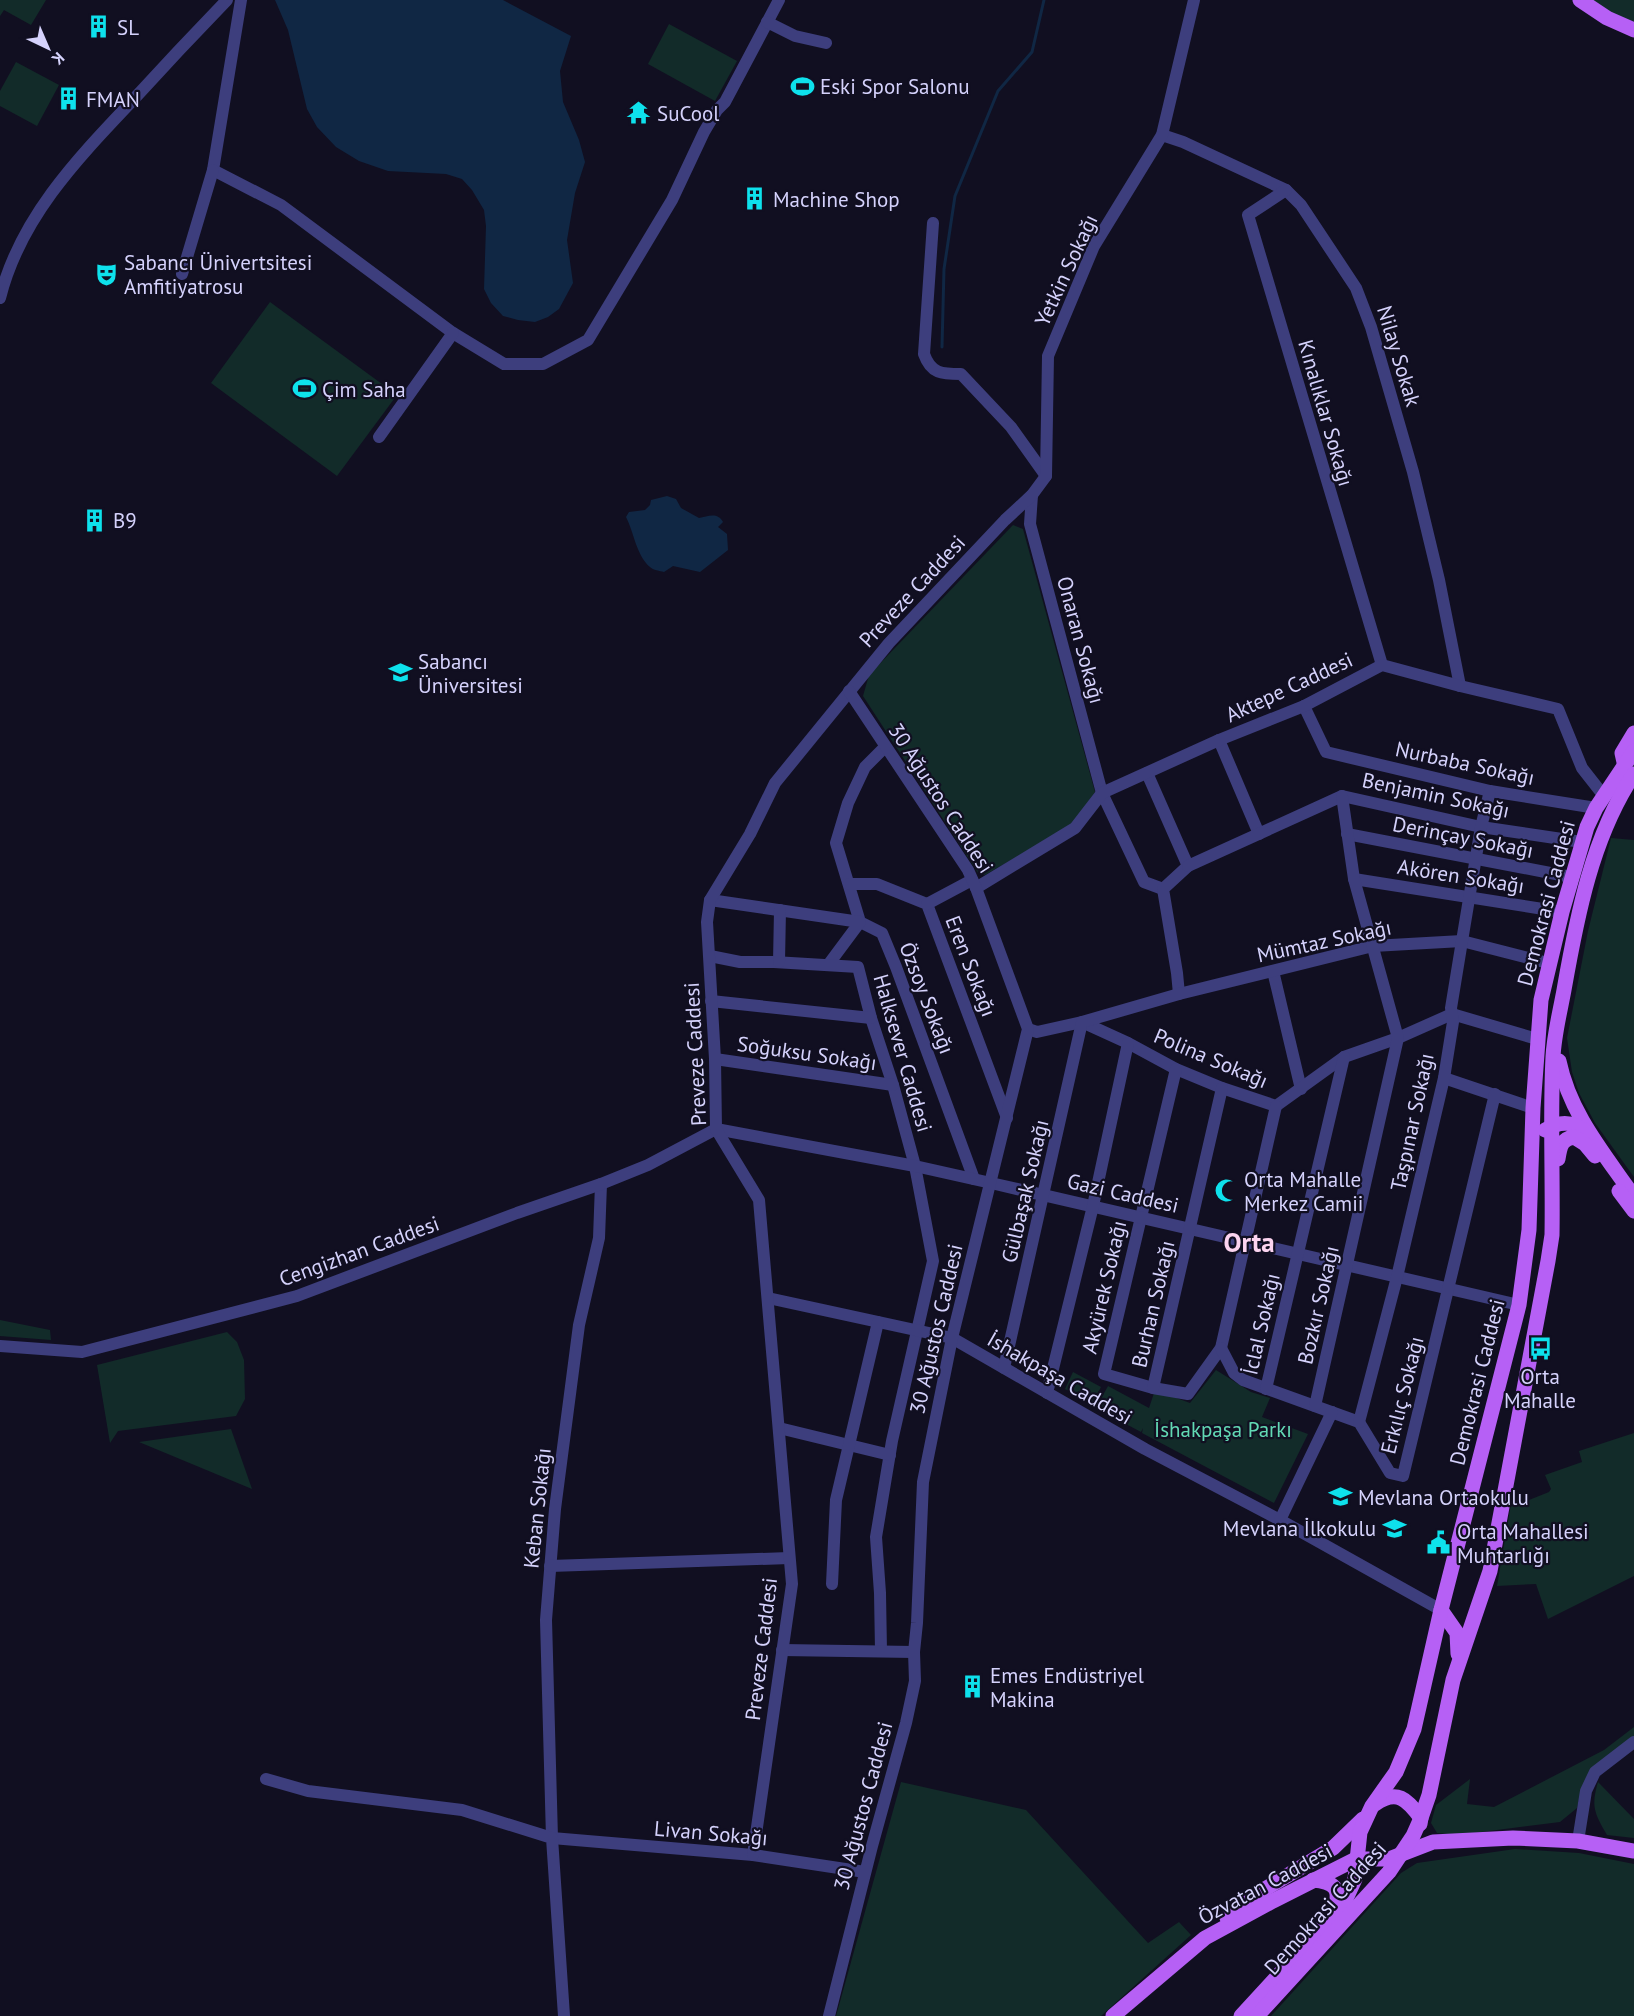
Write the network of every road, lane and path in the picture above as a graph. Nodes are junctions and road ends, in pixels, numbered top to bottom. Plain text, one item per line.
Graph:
1 (227, 0) edge
2 (241, 0) edge
3 (779, 0) edge
4 (1194, 0) edge
5 (1580, 0) edge
6 (767, 22) junction
7 (1634, 30) edge
8 (826, 43) dead end
9 (1162, 135) junction
10 (213, 170) junction
11 (1286, 190) junction
12 (933, 223) dead end
13 (182, 274) dead end
14 (0, 298) edge
15 (453, 333) junction
16 (378, 438) dead end
17 (1046, 476) junction
18 (1032, 495) junction
19 (1382, 665) junction
20 (1460, 686) junction
21 (849, 691) junction
22 (1304, 706) junction
23 (1634, 733) edge
24 (1219, 740) junction
25 (885, 747) junction
26 (1632, 764) edge
27 (1147, 773) junction
28 (1490, 791) junction
29 (1102, 793) junction
30 (1342, 796) junction
31 (1600, 802) junction
32 (1481, 827) junction
33 (1259, 834) junction
34 (1347, 834) junction
35 (1582, 842) junction
36 (1476, 859) junction
37 (1188, 866) junction
38 (1571, 877) junction
39 (1354, 879) junction
40 (849, 884) junction
41 (974, 884) junction
42 (1163, 889) junction
43 (1470, 897) junction
44 (710, 900) junction
45 (927, 904) junction
46 (780, 910) junction
47 (1562, 912) junction
48 (860, 922) junction
49 (1462, 941) junction
50 (1373, 946) junction
51 (710, 956) junction
52 (779, 962) junction
53 (1548, 963) junction
54 (828, 965) junction
55 (1273, 971) junction
56 (1179, 994) junction
57 (711, 1001) junction
58 (1452, 1014) junction
59 (871, 1018) junction
60 (1082, 1022) junction
61 (1028, 1029) junction
62 (1398, 1038) junction
63 (1537, 1039) junction
64 (1555, 1040) junction
65 (1128, 1043) junction
66 (1344, 1057) junction
67 (715, 1059) junction
68 (1176, 1069) junction
69 (1444, 1078) junction
70 (893, 1085) junction
71 (1222, 1088) junction
72 (1301, 1089) junction
73 (1495, 1094) junction
74 (1276, 1106) junction
75 (1533, 1108) junction
76 (1006, 1118) junction
77 (1553, 1125) junction
78 (716, 1129) junction
79 (1593, 1137) junction
80 (1533, 1144) junction
81 (915, 1166) junction
82 (974, 1179) junction
83 (991, 1183) junction
84 (601, 1184) junction
85 (1552, 1188) junction
86 (1044, 1195) junction
87 (1634, 1197) edge
88 (1093, 1206) junction
89 (1634, 1211) edge
90 (1141, 1217) junction
91 (1191, 1229) junction
92 (1245, 1242) junction
93 (1298, 1254) junction
94 (1348, 1266) junction
95 (1397, 1277) junction
96 (1543, 1284) junction
97 (1448, 1289) junction
98 (768, 1298) junction
99 (1519, 1305) junction
100 (878, 1322) junction
101 (918, 1332) junction
102 (951, 1338) junction
103 (0, 1346) edge
104 (1221, 1347) junction
105 (1004, 1368) junction
106 (1153, 1388) junction
107 (1266, 1389) junction
108 (1047, 1393) junction
109 (1315, 1406) junction
110 (1332, 1412) junction
111 (1359, 1422) junction
112 (779, 1428) junction
113 (849, 1445) junction
114 (890, 1455) junction
115 (1280, 1520) junction
116 (789, 1558) junction
117 (550, 1566) junction
118 (832, 1584) dead end
119 (1441, 1610) junction
120 (782, 1650) junction
121 (881, 1651) junction
122 (914, 1652) junction
123 (1453, 1680) junction
124 (1634, 1742) edge
125 (266, 1779) dead end
126 (1370, 1810) junction
127 (1421, 1818) junction
128 (1360, 1832) junction
129 (552, 1838) junction
130 (1578, 1840) junction
131 (1434, 1842) junction
132 (1634, 1851) edge
133 (1402, 1854) junction
134 (753, 1855) junction
135 (1377, 1858) junction
136 (1356, 1859) junction
137 (865, 1872) junction
138 (1313, 1880) junction
139 (1334, 1915) junction
140 (1205, 1938) junction
141 (564, 2016) edge
142 (829, 2016) edge
143 (1113, 2016) edge
144 (1241, 2016) edge
145 (1257, 2016) edge

1 - 14 street
2 - 10 street
3 - 6 street
4 - 9 street, Yetkin Sokağı
5 - 7 main road
6 - 8 street
6 - 15 street
9 - 11 street, Nilay Sokak
9 - 17 street, Yetkin Sokağı
10 - 13 street
10 - 15 street
11 - 19 street, Kınalıklar Sokağı
11 - 20 street, Nilay Sokak
12 - 17 street
15 - 16 street
17 - 18 street
18 - 21 street, Preveze Caddesi
18 - 29 street, Onaran Sokağı
19 - 20 street, Aktepe Caddesi
19 - 22 street, Aktepe Caddesi
20 - 31 street, Aktepe Caddesi
21 - 25 street, 30 Ağustos Caddesi
21 - 44 street, Preveze Caddesi
22 - 24 street, Aktepe Caddesi
22 - 28 street, Nurbaba Sokağı
23 - 26 main road
24 - 27 street, Aktepe Caddesi
24 - 33 street
25 - 40 street
25 - 41 street, 30 Ağustos Caddesi
26 - 31 main road, Demokrasi Caddesi
26 - 64 main road, Demokrasi Caddesi
27 - 29 street, Aktepe Caddesi
27 - 37 street
28 - 31 street, Nurbaba Sokağı
28 - 32 street, Taşpınar Sokağı
29 - 41 street, Aktepe Caddesi
29 - 42 street, Onaran Sokağı
30 - 32 street, Benjamin Sokağı
30 - 33 street, Benjamin Sokağı
30 - 34 street
31 - 35 main road, Demokrasi Caddesi
32 - 35 street, Benjamin Sokağı
32 - 36 street, Taşpınar Sokağı
33 - 37 street, Benjamin Sokağı
34 - 36 street, Derinçay Sokağı
34 - 39 street
35 - 38 main road, Demokrasi Caddesi
36 - 38 street, Derinçay Sokağı
36 - 43 street, Taşpınar Sokağı
37 - 42 street, Benjamin Sokağı
38 - 47 main road, Demokrasi Caddesi
39 - 43 street, Akören Sokağı
39 - 50 street
40 - 45 street, Eren Sokağı
40 - 48 street
41 - 45 street, Aktepe Caddesi
41 - 61 street, 30 Ağustos Caddesi
42 - 56 street
43 - 47 street, Akören Sokağı
43 - 49 street, Taşpınar Sokağı
44 - 46 street
44 - 51 street, Preveze Caddesi
45 - 76 street, Eren Sokağı
46 - 48 street
46 - 52 street
47 - 53 main road, Demokrasi Caddesi
48 - 54 street
48 - 82 street, Özsoy Sokağı
49 - 50 street, Mümtaz Sokağı
49 - 53 street, Mümtaz Sokağı
49 - 58 street, Taşpınar Sokağı
50 - 55 street, Mümtaz Sokağı
50 - 62 street
51 - 52 street, Halksever Caddesi
51 - 57 street, Preveze Caddesi
52 - 54 street, Halksever Caddesi
53 - 63 main road, Demokrasi Caddesi
54 - 59 street, Halksever Caddesi
55 - 56 street, Mümtaz Sokağı
55 - 72 street
56 - 60 street, Mümtaz Sokağı
57 - 59 street
57 - 67 street, Preveze Caddesi
58 - 62 street, Polina Sokağı
58 - 63 street
58 - 69 street, Taşpınar Sokağı
59 - 70 street, Halksever Caddesi
60 - 61 street
60 - 65 street, Polina Sokağı
60 - 86 street, Gülbaşak Sokağı
61 - 76 street, 30 Ağustos Caddesi
62 - 66 street, Polina Sokağı
62 - 94 street, Bozkır Sokağı
63 - 75 main road, Demokrasi Caddesi
64 - 77 main road, Demokrasi Caddesi
64 - 79 main road
65 - 68 street, Polina Sokağı
65 - 88 street
66 - 72 street, Polina Sokağı
66 - 93 street, İclal Sokağı
67 - 70 street, Soğuksu Sokağı
67 - 78 street, Preveze Caddesi
68 - 71 street, Polina Sokağı
68 - 90 street, Akyürek Sokağı
69 - 73 street
69 - 95 street, Taşpınar Sokağı
70 - 81 street, Halksever Caddesi
71 - 74 street, Polina Sokağı
71 - 91 street, Burhan Sokağı
72 - 74 street, Polina Sokağı
73 - 75 street
73 - 97 street, Erkılıç Sokağı
74 - 92 street
75 - 80 main road, Demokrasi Caddesi
76 - 83 street, 30 Ağustos Caddesi
77 - 79 main road
77 - 80 main road
77 - 85 main road, Demokrasi Caddesi
78 - 81 street, Gazi Caddesi
78 - 84 street, Cengizhan Caddesi
78 - 98 street, Preveze Caddesi
79 - 87 main road
80 - 99 main road, Demokrasi Caddesi
81 - 82 street, Gazi Caddesi
81 - 101 street, Halksever Caddesi
82 - 83 street, Gazi Caddesi
83 - 86 street, Gazi Caddesi
83 - 102 street, 30 Ağustos Caddesi
84 - 103 street, Cengizhan Caddesi
84 - 117 street, Keban Sokağı
85 - 89 main road
85 - 96 main road, Demokrasi Caddesi
86 - 88 street, Gazi Caddesi
86 - 105 street, Gülbaşak Sokağı
88 - 90 street, Gazi Caddesi
88 - 108 street
90 - 91 street, Gazi Caddesi
90 - 106 street, Akyürek Sokağı
91 - 92 street, Gazi Caddesi
91 - 106 street, Burhan Sokağı
92 - 93 street, Gazi Caddesi
92 - 104 street
93 - 94 street, Gazi Caddesi
93 - 107 street, İclal Sokağı
94 - 95 street, Gazi Caddesi
94 - 109 street, Bozkır Sokağı
95 - 97 street, Gazi Caddesi
95 - 111 street, Taşpınar Sokağı
96 - 99 main road
96 - 123 main road, Demokrasi Caddesi
97 - 99 street, Gazi Caddesi
97 - 111 street, Erkılıç Sokağı
98 - 100 street, İshakpaşa Caddesi
98 - 112 street, Preveze Caddesi
99 - 119 main road, Demokrasi Caddesi
100 - 101 street, İshakpaşa Caddesi
100 - 113 street
101 - 102 street, İshakpaşa Caddesi
101 - 114 street
102 - 105 street, İshakpaşa Caddesi
102 - 122 street, 30 Ağustos Caddesi
104 - 106 street
104 - 107 street, Erkılıç Sokağı
105 - 108 street, İshakpaşa Caddesi
107 - 109 street, Erkılıç Sokağı
108 - 115 street, İshakpaşa Caddesi
109 - 110 street, Erkılıç Sokağı
110 - 111 street, Erkılıç Sokağı
110 - 115 street
112 - 113 street
112 - 116 street, Preveze Caddesi
113 - 114 street
113 - 118 street
114 - 121 street
115 - 119 street, İshakpaşa Caddesi
116 - 117 street
116 - 120 street, Preveze Caddesi
117 - 129 street, Keban Sokağı
119 - 123 main road
119 - 126 main road, Demokrasi Caddesi
120 - 121 street
120 - 134 street, Preveze Caddesi
121 - 122 street
122 - 137 street, 30 Ağustos Caddesi
123 - 127 main road, Demokrasi Caddesi
124 - 130 street
125 - 129 street, Livan Sokağı
126 - 127 main road
126 - 128 main road, Demokrasi Caddesi
126 - 140 main road
127 - 131 main road
127 - 133 main road, Demokrasi Caddesi
128 - 135 main road
128 - 136 main road, Demokrasi Caddesi
129 - 134 street, Livan Sokağı
129 - 141 street, Keban Sokağı
130 - 131 main road
130 - 132 main road
131 - 133 main road
133 - 135 main road
133 - 145 main road, Demokrasi Caddesi
134 - 137 street, Livan Sokağı
135 - 136 main road
136 - 138 main road, Özvatan Caddesi
136 - 139 main road, Demokrasi Caddesi
137 - 142 street, 30 Ağustos Caddesi
138 - 139 main road
138 - 140 main road, Özvatan Caddesi
139 - 144 main road, Demokrasi Caddesi
140 - 143 main road, Özvatan Caddesi

